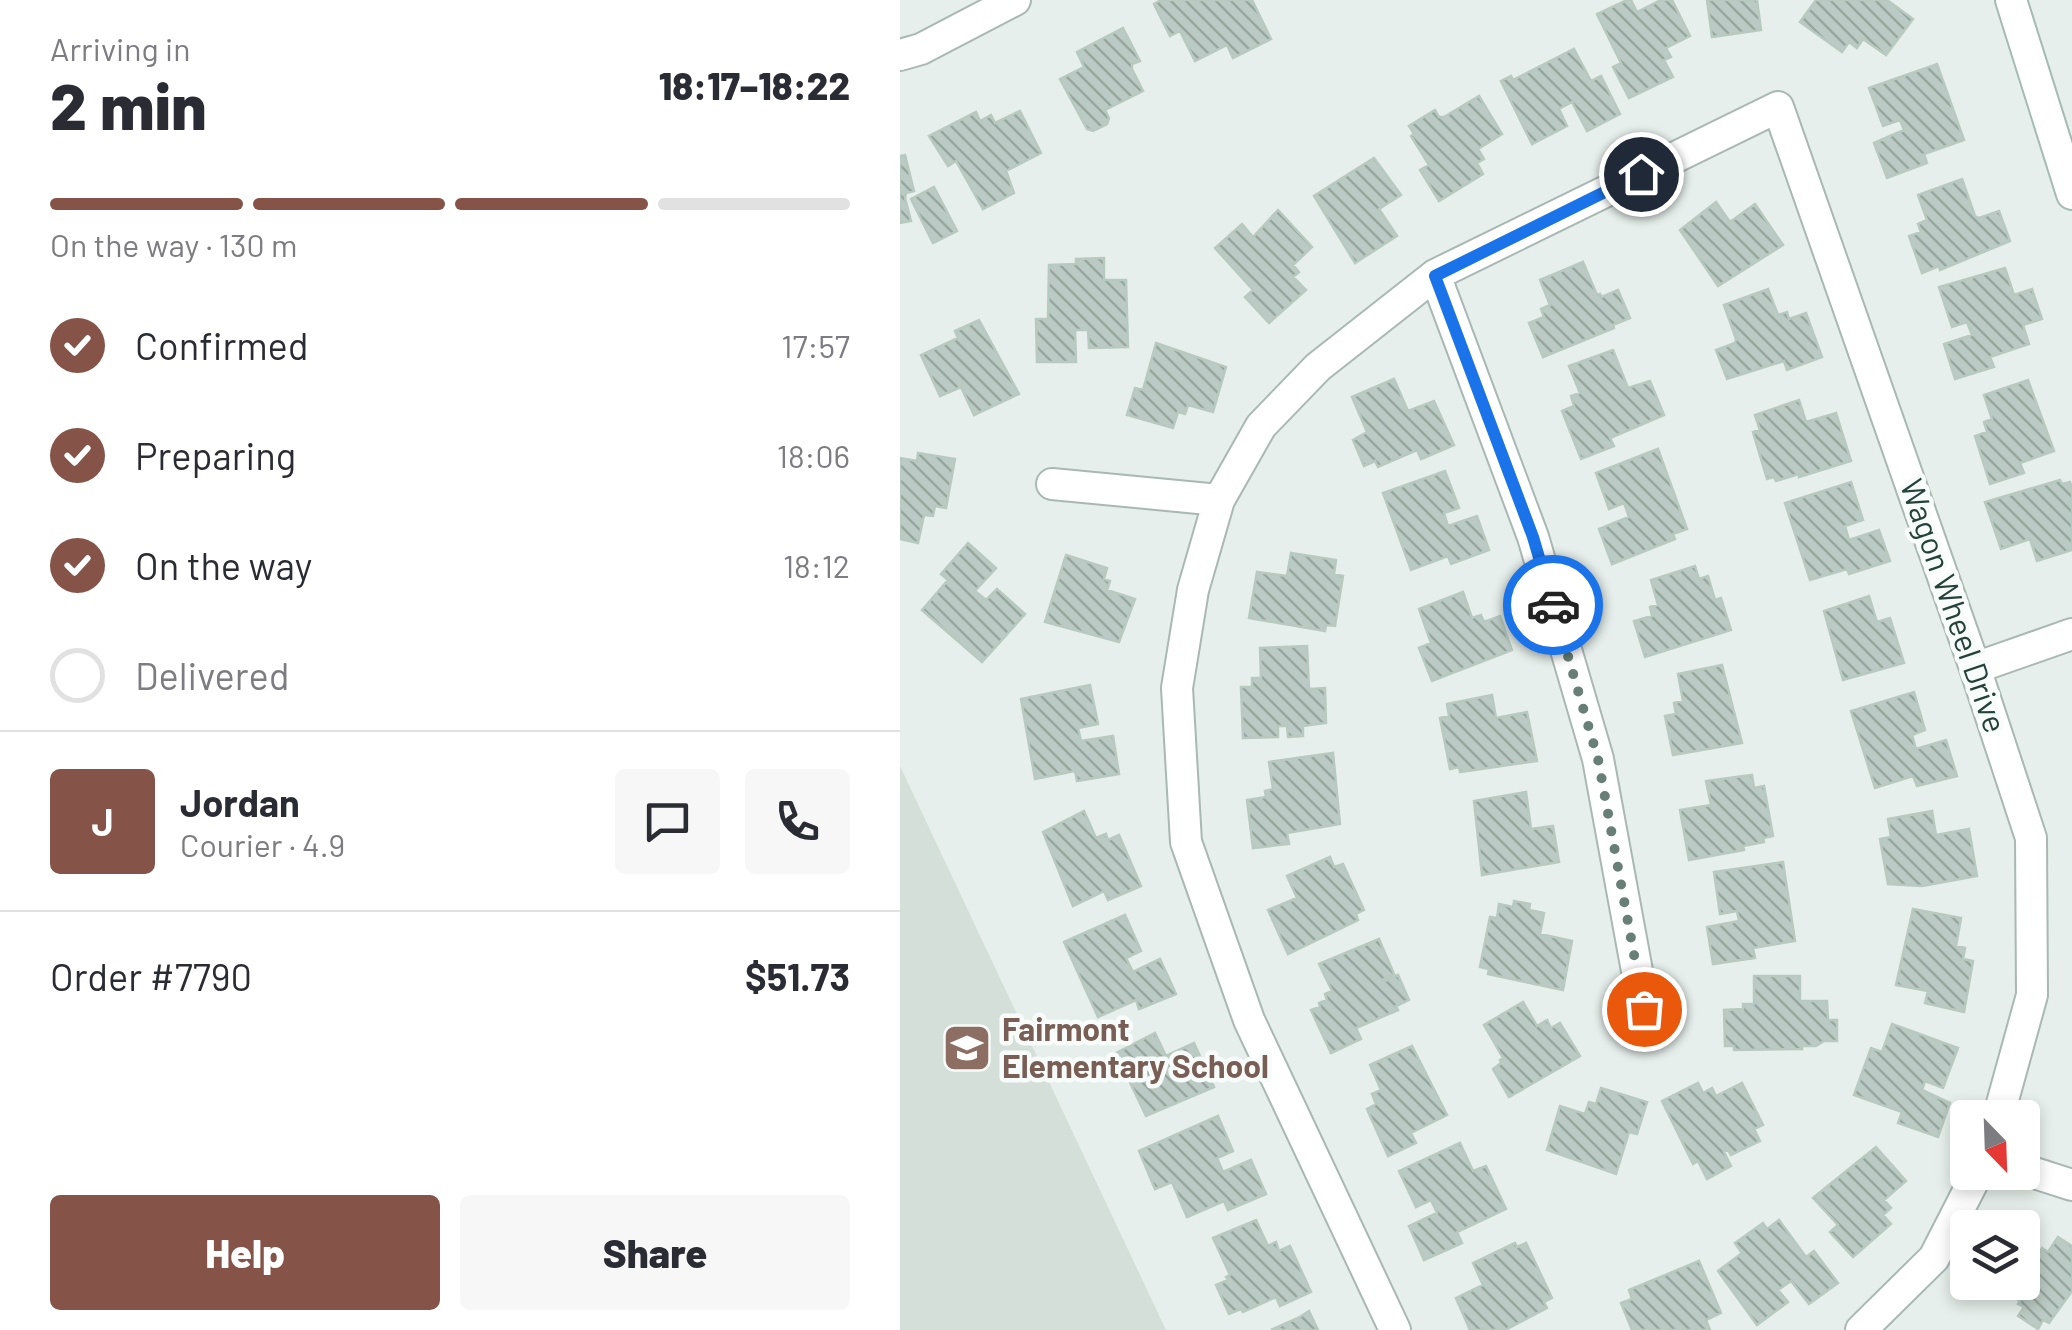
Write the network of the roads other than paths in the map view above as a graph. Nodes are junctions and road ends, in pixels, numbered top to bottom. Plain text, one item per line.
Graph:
1 (1015, 0) edge
2 (2011, 0) edge
3 (900, 55) edge
4 (2072, 194) edge
5 (1435, 276) junction
6 (1052, 484) dead end
7 (1219, 500) junction
8 (2072, 634) edge
9 (1976, 668) junction
10 (1644, 1009) dead end
11 (2003, 1100) edge
12 (2040, 1175) edge
13 (2072, 1185) edge
14 (1969, 1190) edge
15 (1394, 1330) edge
16 (1861, 1330) edge

1 - 3 street
2 - 4 street
5 - 7 street
5 - 9 street, Wagon Wheel Drive
5 - 10 street
6 - 7 street
7 - 15 street
8 - 9 street
9 - 11 street, Wagon Wheel Drive
12 - 13 street
14 - 16 street

